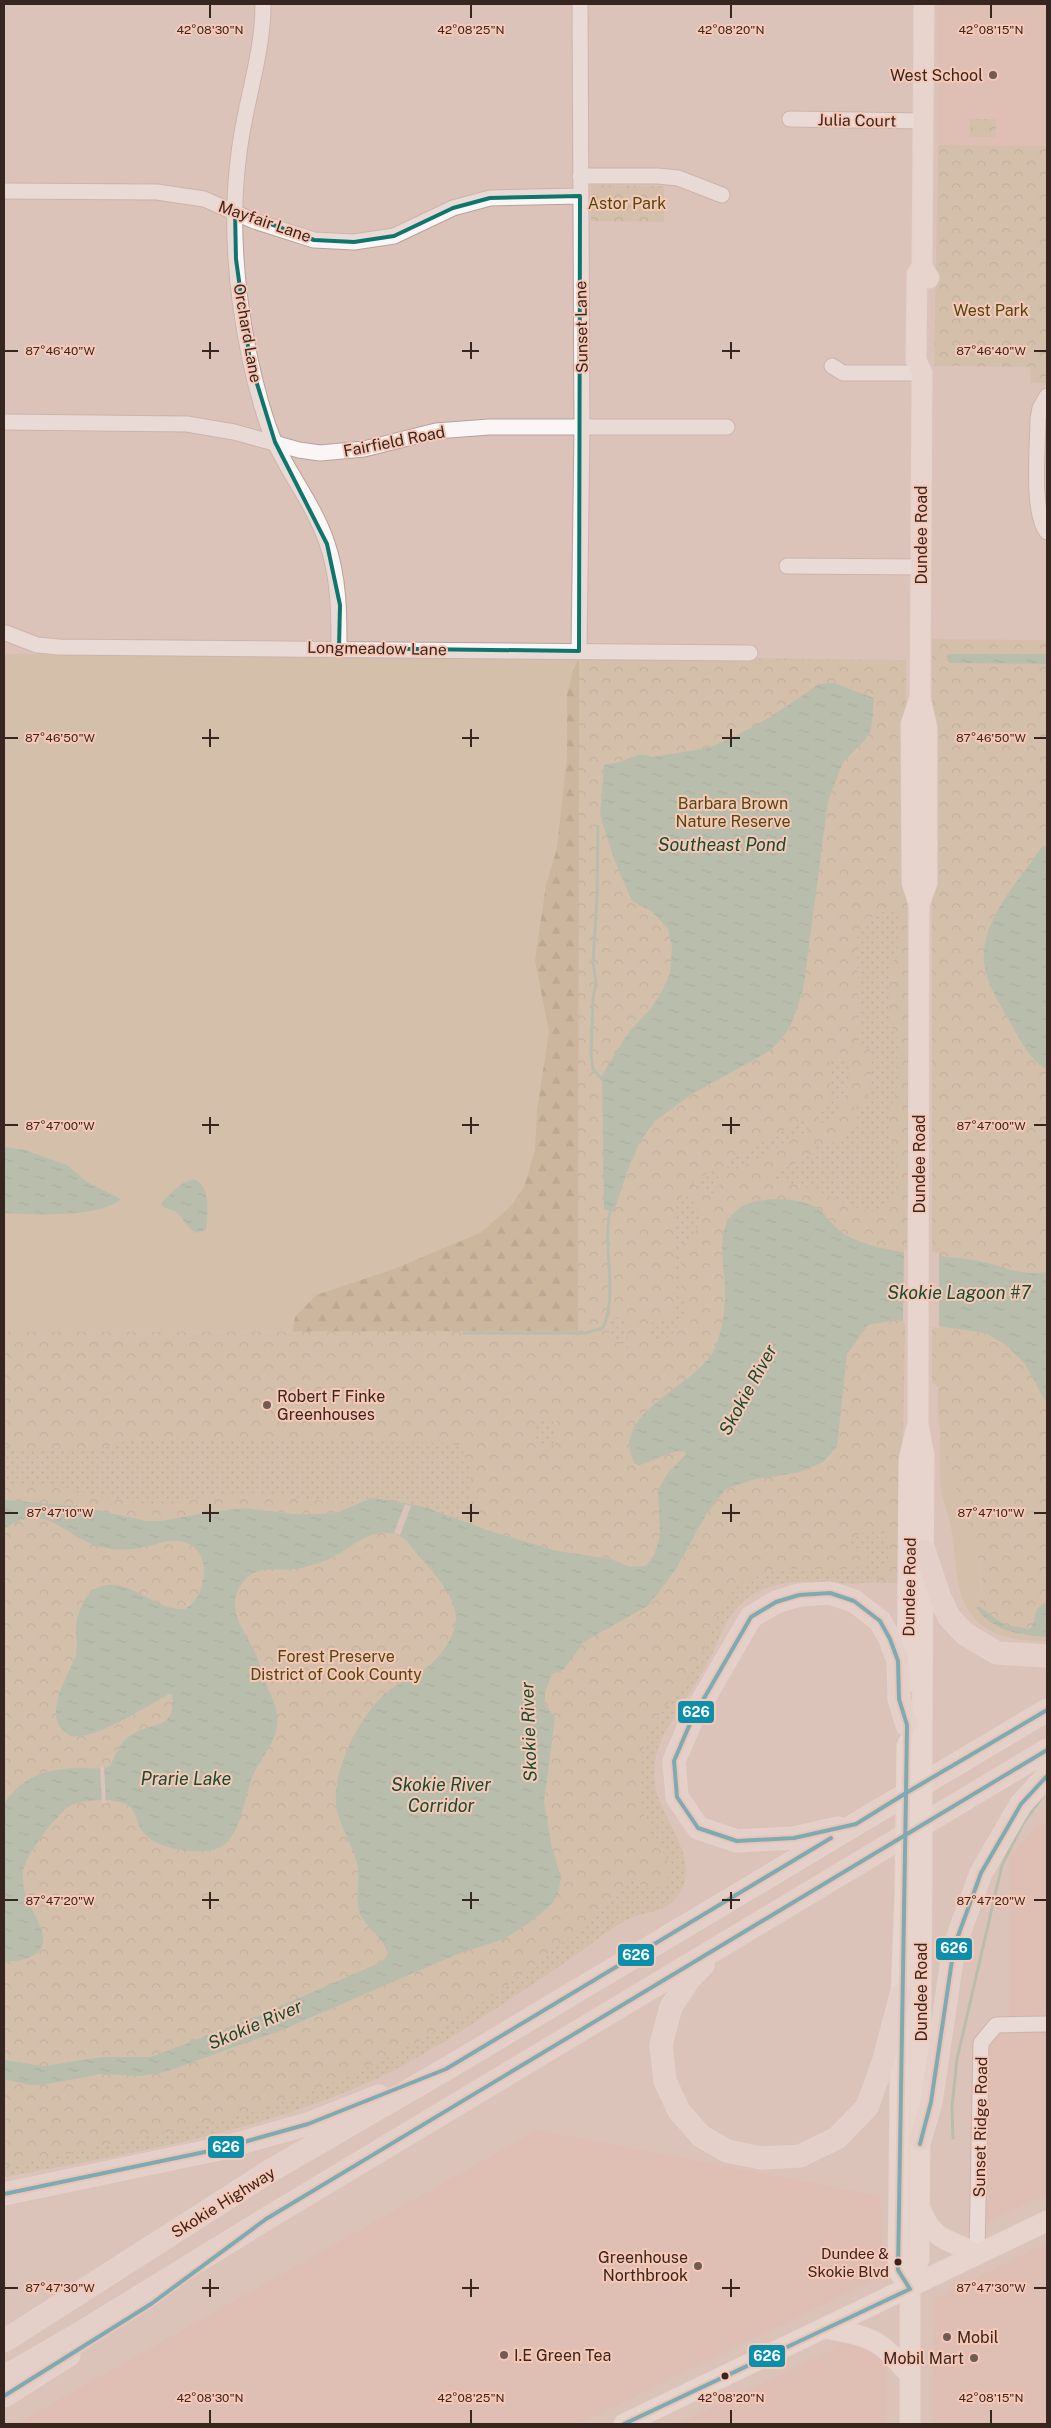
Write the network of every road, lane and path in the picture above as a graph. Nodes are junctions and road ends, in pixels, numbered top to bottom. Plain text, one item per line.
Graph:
1 (263, 4) edge
2 (580, 4) edge
3 (924, 4) edge
4 (790, 119) dead end
5 (923, 121) junction
6 (580, 176) junction
7 (4, 191) edge
8 (722, 195) dead end
9 (580, 196) junction
10 (235, 211) junction
11 (832, 366) dead end
12 (922, 373) junction
13 (1047, 396) edge
14 (4, 422) edge
15 (582, 428) junction
16 (727, 428) dead end
17 (274, 442) junction
18 (1047, 532) edge
19 (787, 566) dead end
20 (921, 567) junction
21 (6, 633) dead end
22 (339, 648) junction
23 (578, 651) junction
24 (750, 653) dead end
25 (918, 1424) junction
26 (924, 1550) junction
27 (1047, 1656) edge
28 (1047, 1710) edge
29 (912, 1734) junction
30 (1047, 1750) edge
31 (1047, 1776) edge
32 (856, 1824) junction
33 (724, 1945) junction
34 (901, 1996) junction
35 (1047, 2024) edge
36 (446, 2069) junction
37 (920, 2140) junction
38 (4, 2194) edge
39 (920, 2206) junction
40 (266, 2219) junction
41 (1047, 2221) edge
42 (977, 2254) junction
43 (910, 2289) junction
44 (826, 2328) junction
45 (4, 2341) edge
46 (910, 2375) junction
47 (4, 2377) edge
48 (4, 2396) edge
49 (624, 2424) edge
50 (910, 2424) edge

1 - 10 street, Orchard Lane
2 - 6 street, Sunset Lane
3 - 5 main road, Dundee Road
4 - 5 street, Julia Court
5 - 12 main road, Dundee Road
6 - 8 street
6 - 9 street, Sunset Lane
7 - 10 street, Mayfair Lane
9 - 10 street, Mayfair Lane
9 - 15 street, Sunset Lane
10 - 17 street, Orchard Lane
11 - 12 street
12 - 20 main road, Dundee Road
13 - 18 street
14 - 17 street, Fairfield Road
15 - 16 street, Fairfield Road
15 - 17 street, Fairfield Road
15 - 23 street, Sunset Lane
17 - 22 street, Orchard Lane
19 - 20 street
20 - 25 main road, Dundee Road
21 - 22 street, Longmeadow Lane
22 - 23 street, Longmeadow Lane
23 - 24 street, Longmeadow Lane
25 - 26 main road, Dundee Road
25 - 29 main road, Dundee Road
26 - 27 highway
26 - 29 main road, Dundee Road
28 - 32 highway
29 - 32 highway
29 - 34 main road, Dundee Road, bridge
29 - 37 main road, Dundee Road, bridge
30 - 33 highway
31 - 37 highway
32 - 36 highway
33 - 34 highway
33 - 40 highway
34 - 43 main road, Dundee Road
35 - 42 street, Sunset Ridge Road
36 - 38 highway
36 - 45 highway, Skokie Highway
37 - 39 main road, Dundee Road
39 - 42 main road
39 - 43 main road, Dundee Road
40 - 47 highway
40 - 48 highway
41 - 42 main road
42 - 43 main road
43 - 44 main road
43 - 46 main road, Dundee Road
44 - 46 main road
44 - 49 main road
46 - 50 main road, Dundee Road

